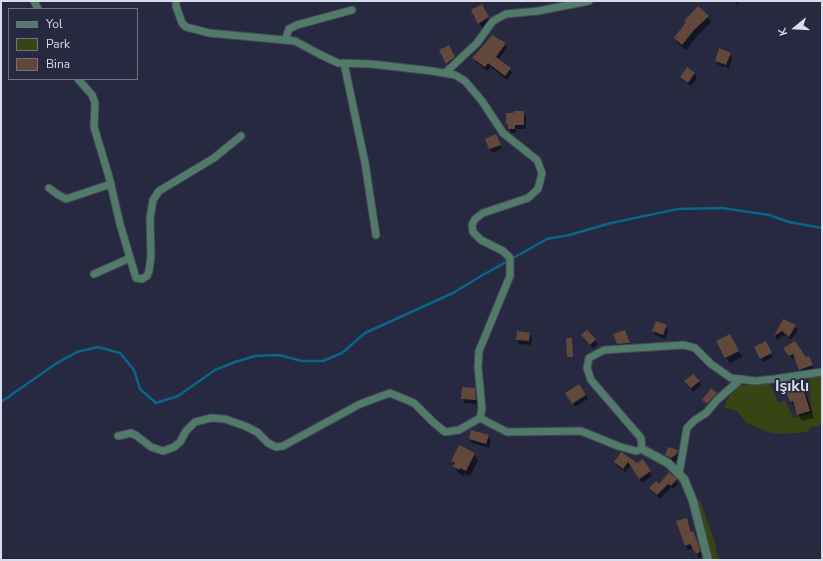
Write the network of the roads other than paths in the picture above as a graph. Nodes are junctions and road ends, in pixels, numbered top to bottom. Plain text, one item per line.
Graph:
1 (176, 1) edge
2 (589, 1) edge
3 (352, 10) dead end
4 (285, 40) junction
5 (344, 63) junction
6 (445, 73) junction
7 (79, 80) edge
8 (241, 136) dead end
9 (111, 184) junction
10 (49, 188) dead end
11 (376, 235) dead end
12 (130, 258) junction
13 (94, 274) dead end
14 (822, 372) edge
15 (741, 379) junction
16 (480, 418) junction
17 (118, 436) dead end
18 (642, 449) junction
19 (679, 474) junction
20 (708, 560) edge

1 - 4 street
2 - 6 street
3 - 4 street
4 - 5 street
5 - 6 street
5 - 11 street
6 - 16 street
7 - 9 street
8 - 12 street
9 - 10 street
9 - 12 street
12 - 13 street
14 - 15 street
15 - 18 street
15 - 19 street
16 - 17 street
16 - 18 street
18 - 19 street
19 - 20 street

